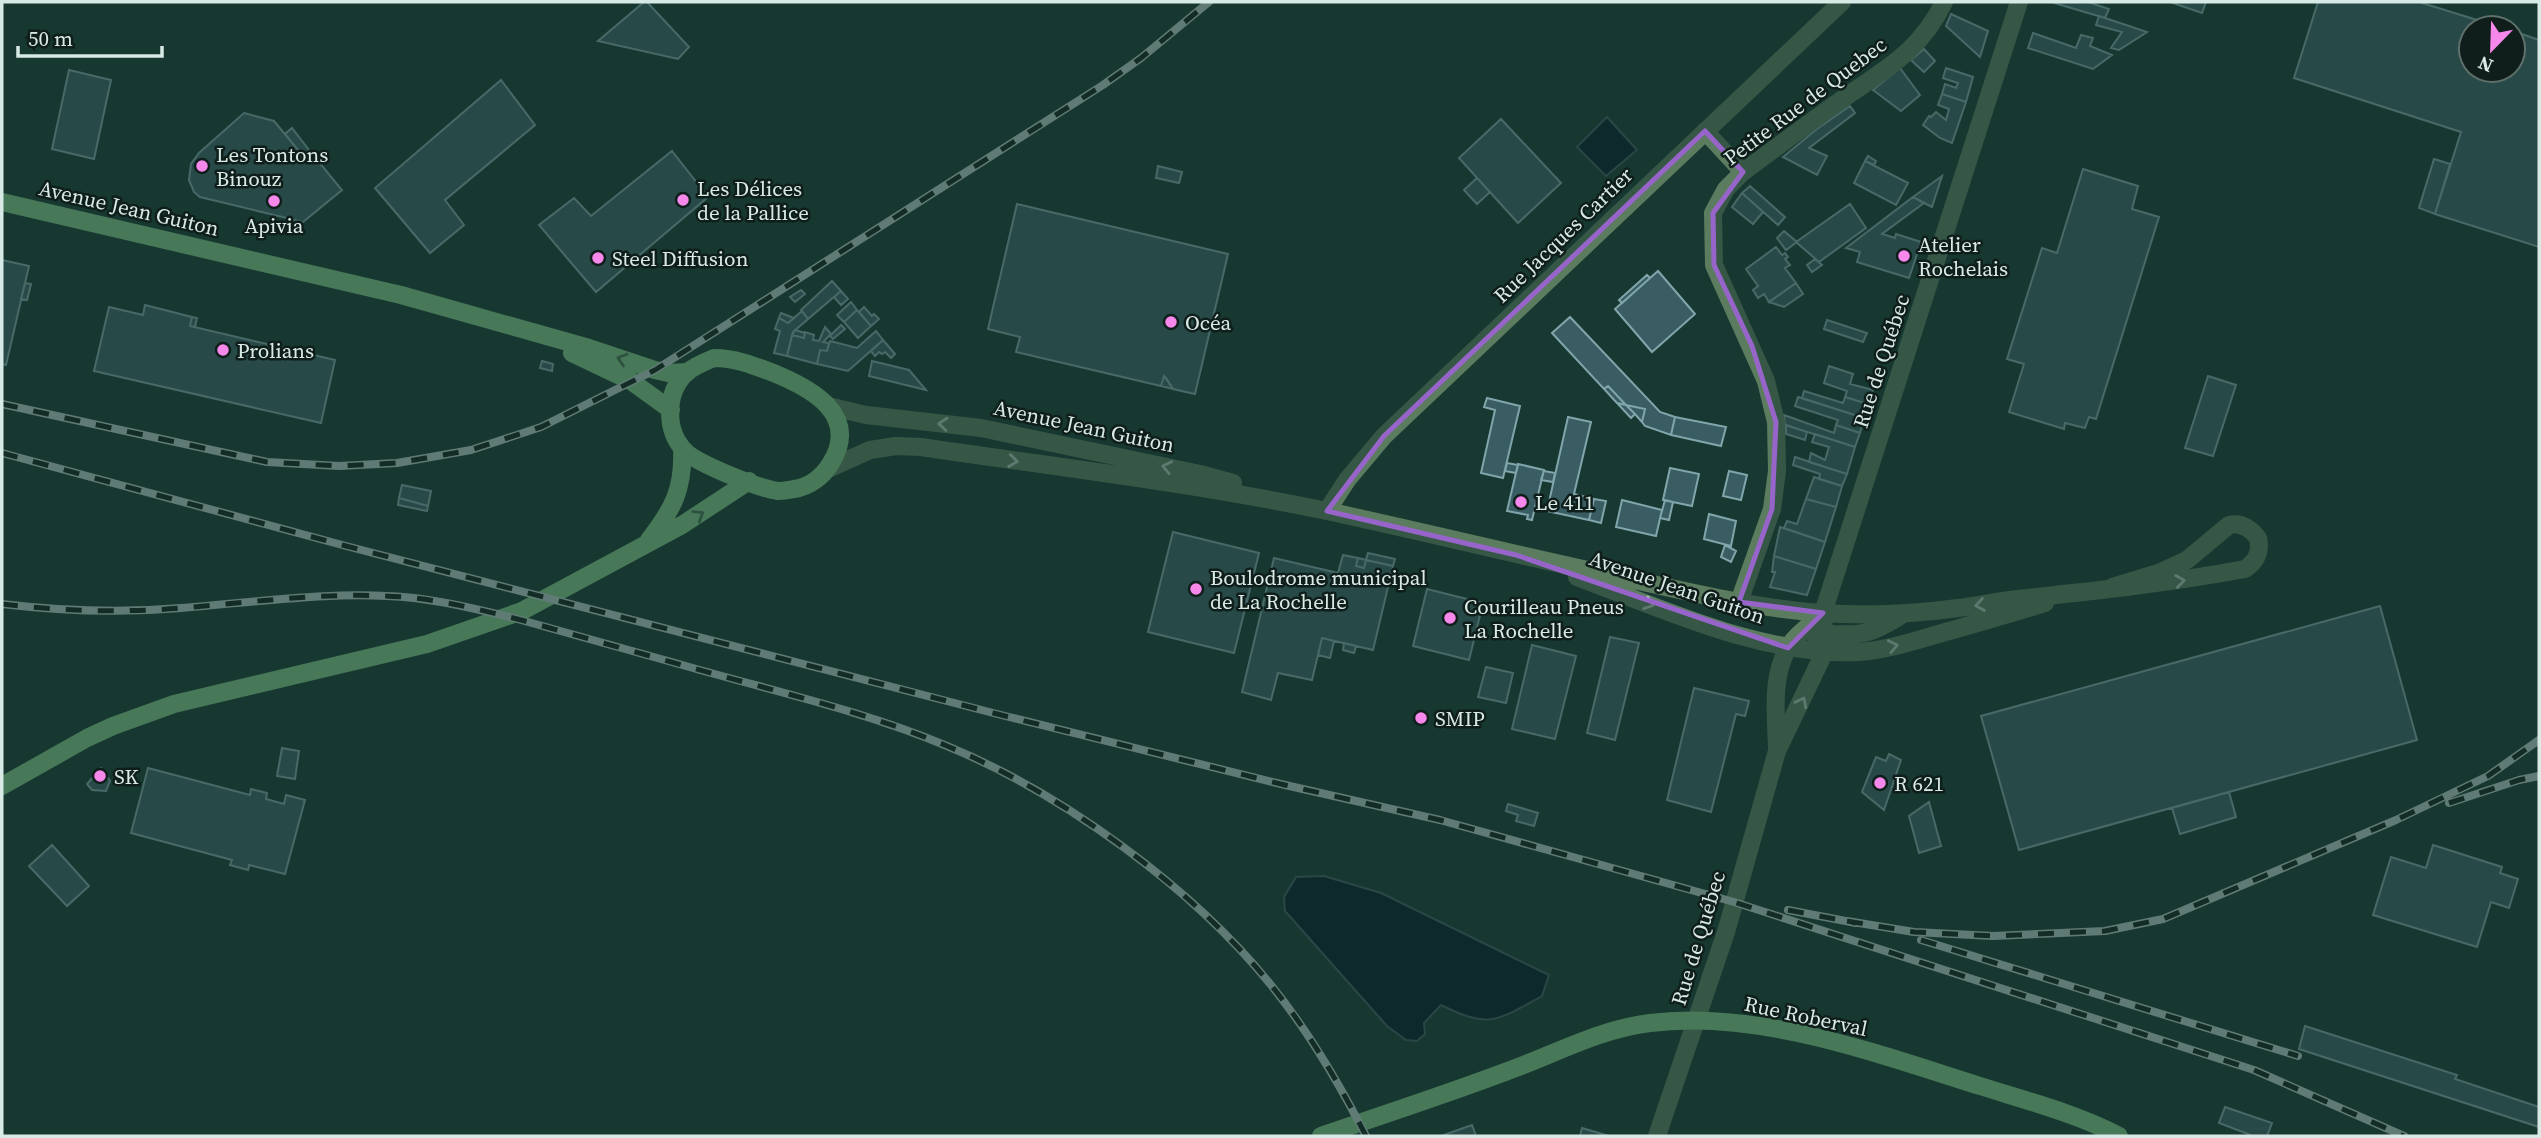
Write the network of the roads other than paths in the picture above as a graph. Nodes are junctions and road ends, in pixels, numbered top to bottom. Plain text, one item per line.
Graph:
1 (1842, 2) edge
2 (1944, 2) edge
3 (2019, 2) edge
4 (1705, 131) junction
5 (1743, 172) junction
6 (2, 202) edge
7 (531, 332) junction
8 (688, 372) junction
9 (828, 406) junction
10 (671, 410) junction
11 (1072, 447) junction
12 (682, 448) junction
13 (1069, 468) junction
14 (828, 469) junction
15 (749, 481) junction
16 (1327, 511) junction
17 (647, 543) junction
18 (1516, 555) junction
19 (2112, 587) junction
20 (2072, 595) junction
21 (1739, 602) junction
22 (1824, 613) junction
23 (1903, 614) junction
24 (1803, 632) junction
25 (1824, 633) junction
26 (1788, 648) junction
27 (1825, 652) junction
28 (1777, 751) junction
29 (2, 786) edge
30 (1321, 1136) edge
31 (1657, 1136) edge
32 (2119, 1136) edge

1 - 4 street, Rue Jacques Cartier
2 - 5 street, Petite Rue de Quebec
3 - 22 street, Rue de Québec
4 - 5 street
4 - 16 street, Rue Jacques Cartier
5 - 21 street, Petite Rue de Quebec
6 - 7 main road, Avenue Jean Guiton
8 -> 7 main road, Avenue Jean Guiton
7 - 10 main road, Avenue Jean Guiton
8 - 9 main road
8 - 10 main road
11 -> 9 street, Avenue Jean Guiton
9 - 14 main road
10 - 12 main road
11 - 13 street
16 -> 11 street, Avenue Jean Guiton
12 - 15 main road
12 - 17 main road
14 -> 13 street, Avenue Jean Guiton
13 - 16 street, Avenue Jean Guiton
14 - 15 main road
17 -> 15 main road
16 - 18 street, Avenue Jean Guiton
17 - 29 main road
18 - 21 street, Avenue Jean Guiton
18 -> 26 street, Avenue Jean Guiton
19 -> 19 street
19 - 20 street
20 -> 23 street
27 -> 20 street, Avenue Jean Guiton
21 - 22 street, Avenue Jean Guiton
22 - 23 street, Avenue Jean Guiton
22 - 24 street, Rue de Québec
22 - 25 street, Rue de Québec
23 - 25 street
24 - 25 street
24 - 26 street, Rue de Québec
25 - 27 street, Rue de Québec
26 - 27 street, Avenue Jean Guiton
26 - 28 street, Rue de Québec
28 -> 27 street, Rue de Québec
28 - 31 street, Rue de Québec
30 - 32 main road, Rue Roberval

